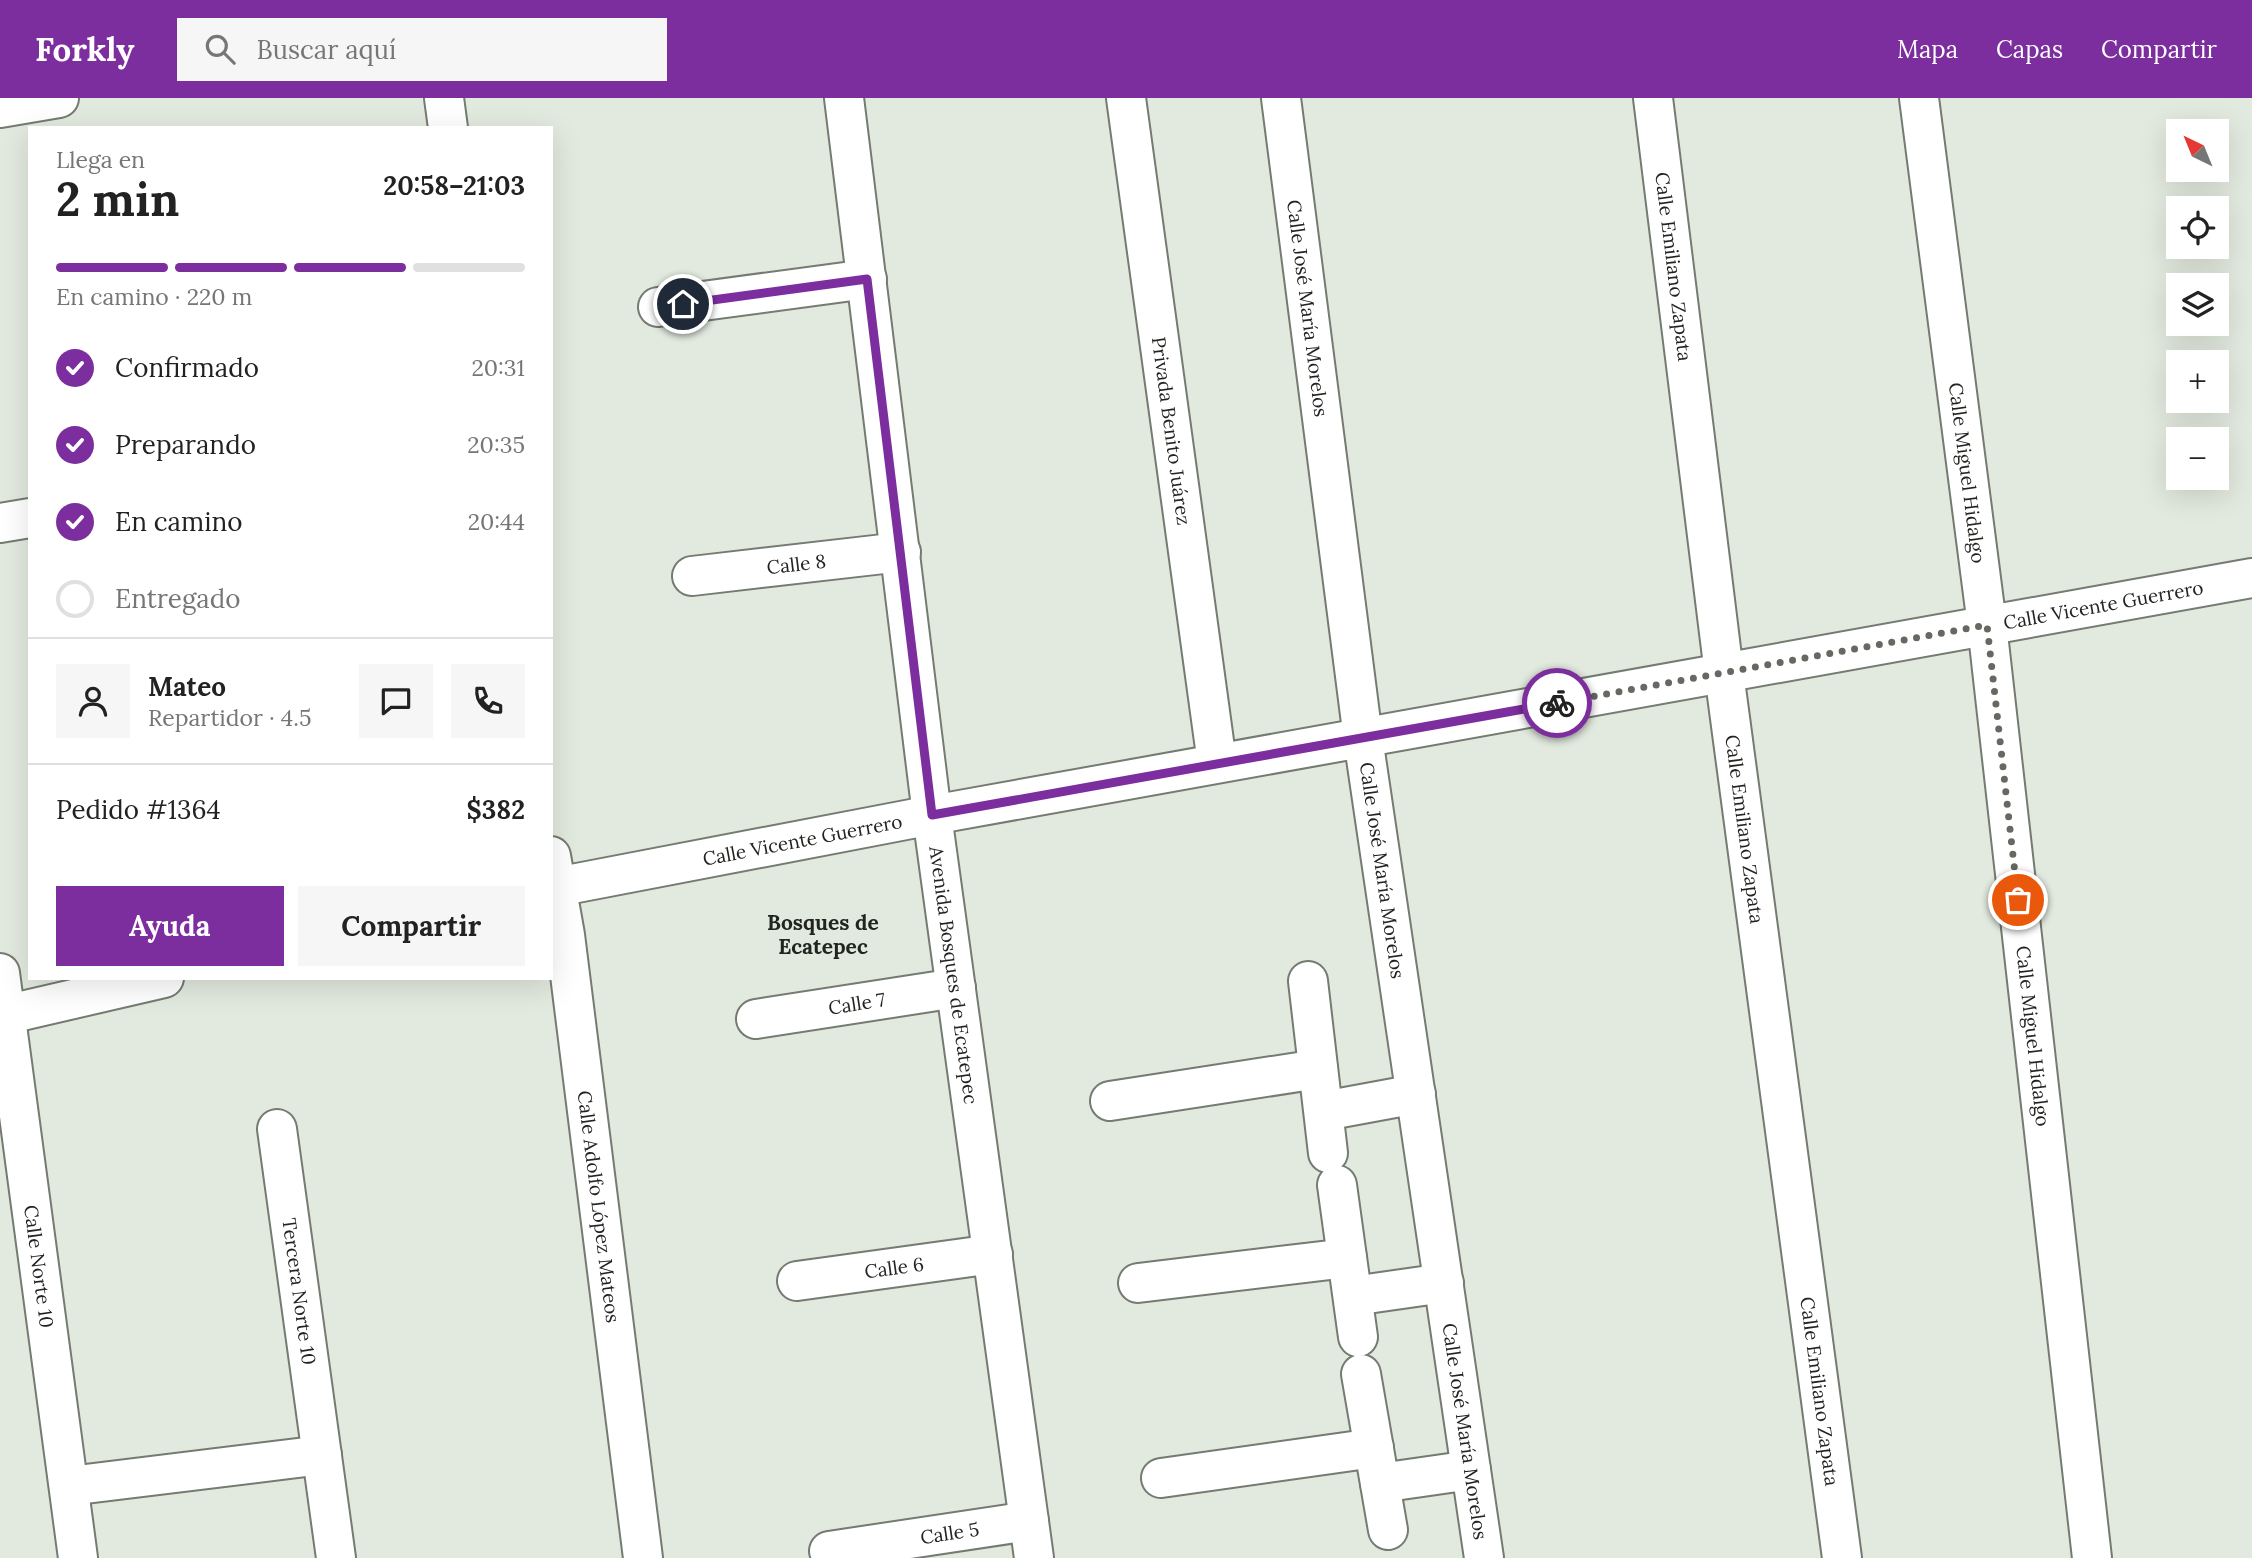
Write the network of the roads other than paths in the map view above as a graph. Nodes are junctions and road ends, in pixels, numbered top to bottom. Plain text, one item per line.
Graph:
1 (59, 98) edge
2 (444, 98) edge
3 (844, 98) edge
4 (1126, 98) edge
5 (1281, 98) edge
6 (1653, 98) edge
7 (1919, 98) edge
8 (0, 108) edge
9 (448, 126) edge
10 (867, 279) junction
11 (658, 307) dead end
12 (28, 519) edge
13 (0, 523) edge
14 (901, 552) junction
15 (692, 576) dead end
16 (2252, 578) edge
17 (1987, 625) junction
18 (1724, 673) junction
19 (1363, 738) junction
20 (1217, 763) junction
21 (932, 815) junction
22 (553, 877) edge
23 (0, 973) edge
24 (156, 980) edge
25 (1308, 981) dead end
26 (956, 988) junction
27 (3, 1016) edge
28 (756, 1019) dead end
29 (1318, 1069) junction
30 (1416, 1094) junction
31 (1110, 1101) dead end
32 (1324, 1111) junction
33 (277, 1129) dead end
34 (993, 1255) junction
35 (1347, 1258) junction
36 (797, 1281) dead end
37 (1138, 1283) dead end
38 (1444, 1283) junction
39 (1353, 1296) junction
40 (322, 1455) junction
41 (1377, 1466) junction
42 (1471, 1470) junction
43 (1161, 1478) dead end
44 (69, 1486) junction
45 (1388, 1531) dead end
46 (1031, 1540) edge
47 (829, 1551) dead end
48 (78, 1558) edge
49 (336, 1558) edge
50 (643, 1558) edge
51 (1484, 1558) edge
52 (1842, 1558) edge
53 (2092, 1558) edge

1 - 8 street
2 - 9 street
3 - 10 street, Avenida Bosques de Ecatepec
4 - 20 street, Privada Benito Juárez
5 - 19 street, Calle José María Morelos
6 - 18 street, Calle Emiliano Zapata
7 - 17 street, Calle Miguel Hidalgo
10 - 11 street
10 - 14 street, Avenida Bosques de Ecatepec
12 - 13 street
14 - 15 street, Calle 8
14 - 21 street, Avenida Bosques de Ecatepec
16 - 17 street, Calle Vicente Guerrero
17 - 18 street, Calle Vicente Guerrero
17 - 53 street, Calle Miguel Hidalgo
18 - 19 street, Calle Vicente Guerrero
18 - 52 street, Calle Emiliano Zapata
19 - 20 street, Calle Vicente Guerrero
19 - 30 street, Calle José María Morelos
20 - 21 street, Calle Vicente Guerrero
21 - 22 street, Calle Vicente Guerrero
21 - 26 street, Avenida Bosques de Ecatepec
22 - 50 street, Calle Adolfo López Mateos
23 - 27 street, Calle Norte 10
24 - 27 street
25 - 29 street
26 - 28 street, Calle 7
26 - 34 street, Avenida Bosques de Ecatepec
27 - 44 street, Calle Norte 10
29 - 31 street
29 - 32 street
30 - 32 street
30 - 38 street, Calle José María Morelos
32 - 35 street
33 - 40 street, Tercera Norte 10
34 - 36 street, Calle 6
34 - 46 street, Avenida Bosques de Ecatepec
35 - 37 street
35 - 39 street
38 - 39 street
38 - 42 street, Calle José María Morelos
39 - 41 street
40 - 44 street
40 - 49 street, Tercera Norte 10
41 - 42 street
41 - 43 street
41 - 45 street
42 - 51 street, Calle José María Morelos
44 - 48 street, Calle Norte 10
46 - 47 street, Calle 5

